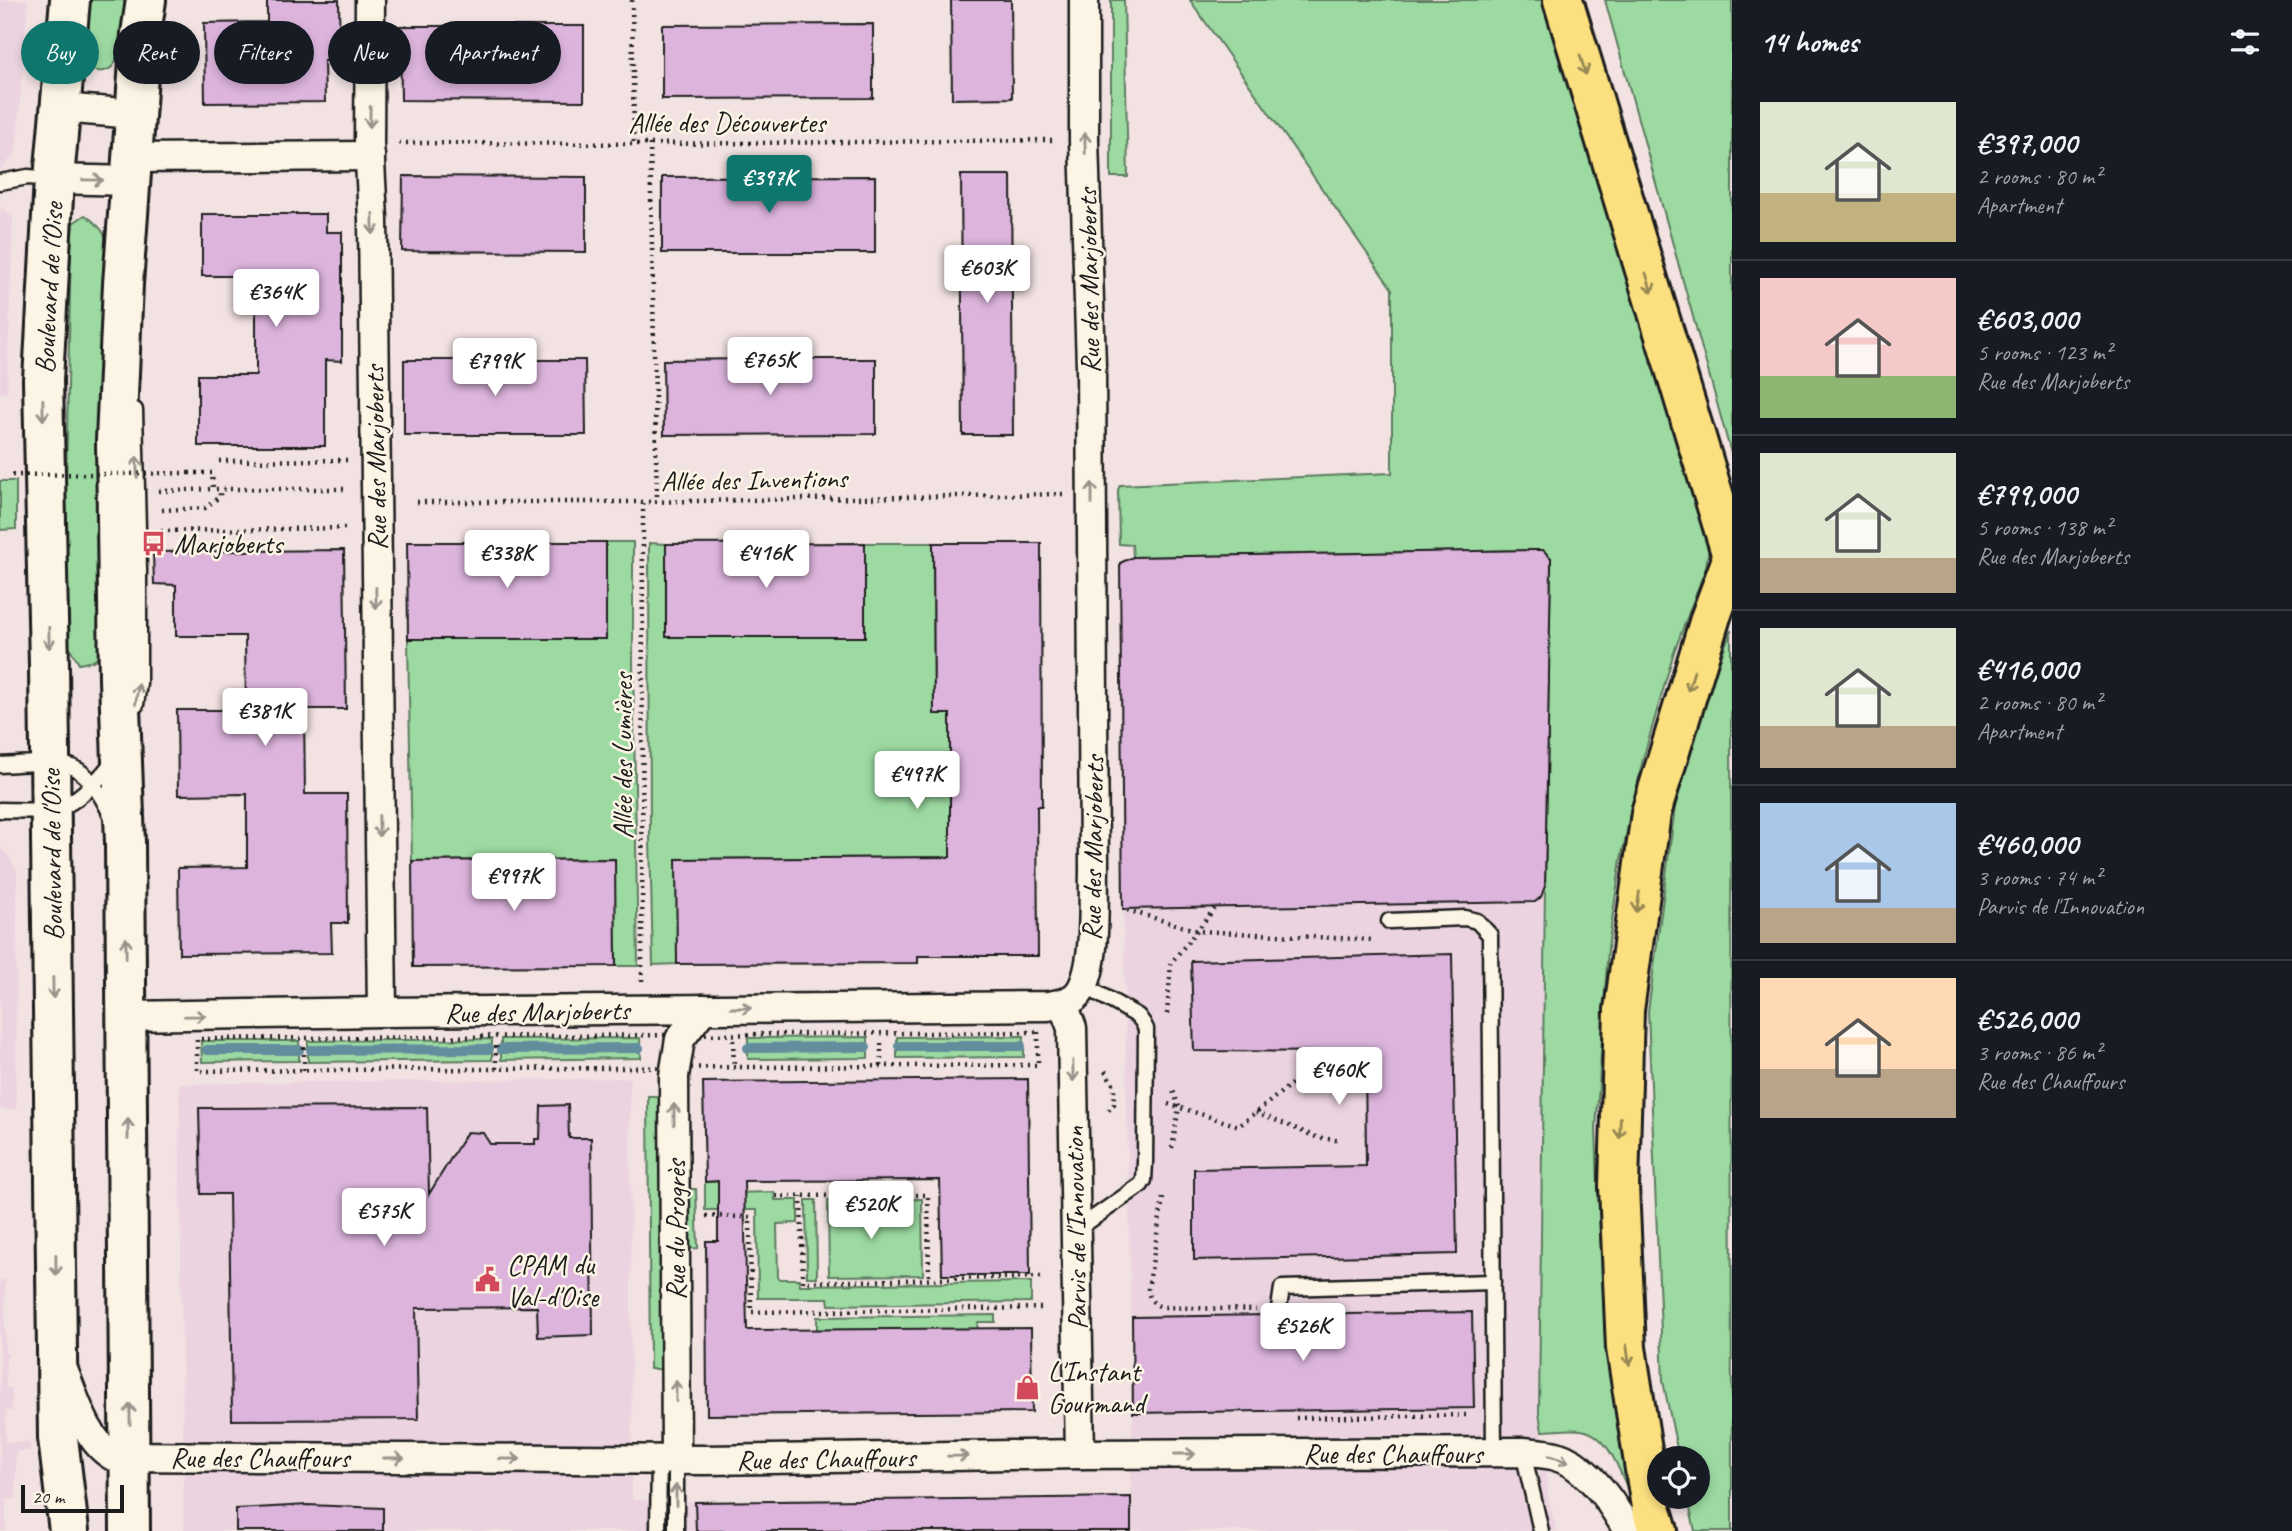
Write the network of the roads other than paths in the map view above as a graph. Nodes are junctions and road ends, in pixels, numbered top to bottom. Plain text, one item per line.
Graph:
1 (70, 0) edge
2 (146, 0) edge
3 (370, 0) edge
4 (1084, 0) edge
5 (1563, 0) edge
6 (60, 108) junction
7 (136, 114) junction
8 (370, 150) junction
9 (132, 169) junction
10 (54, 179) junction
11 (0, 183) edge
12 (123, 284) junction
13 (134, 365) dead end
14 (135, 393) dead end
15 (1732, 557) edge
16 (50, 763) junction
17 (112, 763) junction
18 (0, 765) edge
19 (0, 810) edge
20 (51, 810) junction
21 (1389, 921) dead end
22 (1083, 985) junction
23 (1063, 1004) junction
24 (703, 1009) junction
25 (382, 1012) junction
26 (127, 1016) junction
27 (1075, 1231) junction
28 (1493, 1282) junction
29 (1278, 1315) dead end
30 (58, 1350) junction
31 (1494, 1452) junction
32 (1523, 1452) junction
33 (1080, 1454) junction
34 (130, 1457) junction
35 (667, 1459) junction
36 (69, 1531) edge
37 (130, 1531) edge
38 (658, 1531) edge
39 (676, 1531) edge
40 (1541, 1531) edge
41 (1628, 1531) edge
42 (1658, 1531) edge

1 - 6 main road, Boulevard de l'Oise
2 - 7 main road
3 -> 8 street, Rue des Marjoberts
22 -> 4 street, Rue des Marjoberts
5 -> 15 highway
6 - 7 street
6 - 10 main road, Boulevard de l'Oise
7 - 9 main road
8 - 9 street
8 -> 25 street, Rue des Marjoberts
10 -> 9 street, Boulevard de l'Oise
9 - 12 main road
10 - 11 lane
10 -> 16 main road, Boulevard de l'Oise
12 - 13 lane
12 - 17 main road
17 -> 14 lane
15 -> 42 highway
16 - 17 lane
16 - 18 lane
16 - 20 main road, Boulevard de l'Oise
17 - 20 lane
26 -> 17 main road
19 - 20 lane
20 -> 30 main road, Boulevard de l'Oise
21 - 28 lane
22 - 23 street
22 - 27 lane
24 -> 23 street, Rue des Marjoberts
23 -> 27 street, Parvis de l'Innovation
24 - 25 street, Rue des Marjoberts
35 -> 24 street, Rue du Progrès
26 -> 25 street, Rue des Marjoberts
34 -> 26 main road
27 - 33 street, Parvis de l'Innovation
28 - 29 lane
28 - 31 lane
30 - 34 street, Rue des Chauffours
30 - 36 main road, Boulevard de l'Oise
31 - 32 street, Rue des Chauffours
33 -> 31 street, Rue des Chauffours
32 - 40 lane
32 -> 41 street, Rue des Chauffours
35 -> 33 street, Rue des Chauffours
34 -> 35 street, Rue des Chauffours
34 - 37 main road
35 - 38 lane
39 -> 35 lane

